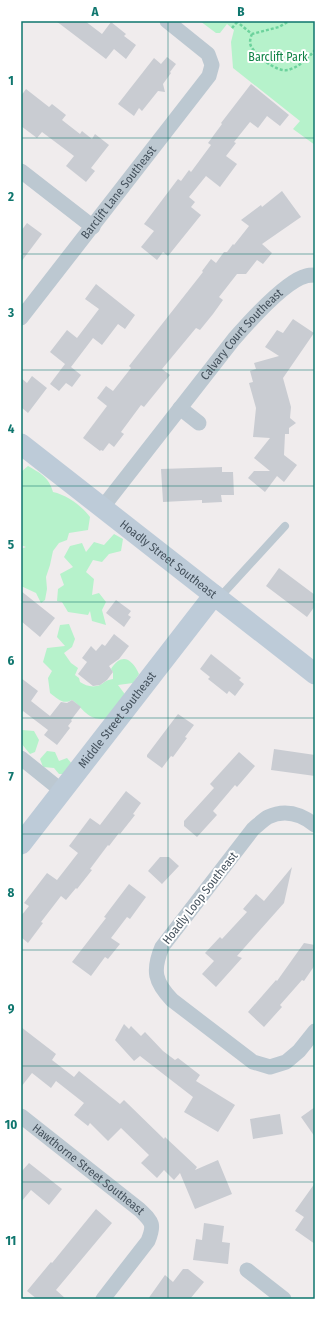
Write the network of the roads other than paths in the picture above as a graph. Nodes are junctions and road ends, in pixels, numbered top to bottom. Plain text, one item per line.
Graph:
1 (166, 21) edge
2 (21, 171) edge
3 (93, 226) junction
4 (315, 275) edge
5 (21, 318) edge
6 (180, 408) junction
7 (199, 423) dead end
8 (21, 444) edge
9 (102, 508) junction
10 (285, 526) dead end
11 (216, 597) junction
12 (315, 674) edge
13 (21, 758) edge
14 (62, 790) junction
15 (315, 825) edge
16 (21, 844) edge
17 (315, 1031) edge
18 (22, 1119) edge
19 (246, 1270) dead end
20 (103, 1299) edge
21 (284, 1299) edge

1 - 3 street, Barclift Lane Southeast
2 - 3 street
3 - 5 street, Barclift Lane Southeast
4 - 6 street, Calvary Court Southeast
6 - 7 street
6 - 9 street, Calvary Court Southeast
8 - 9 street, Hoadly Street Southeast
9 - 11 street, Hoadly Street Southeast
10 - 11 lane
11 - 12 street, Hoadly Street Southeast
11 - 14 street, Middle Street Southeast
13 - 14 street
14 - 16 street, Middle Street Southeast
15 - 17 street, Hoadly Loop Southeast
18 - 20 street, Hawthorne Street Southeast
19 - 21 street

